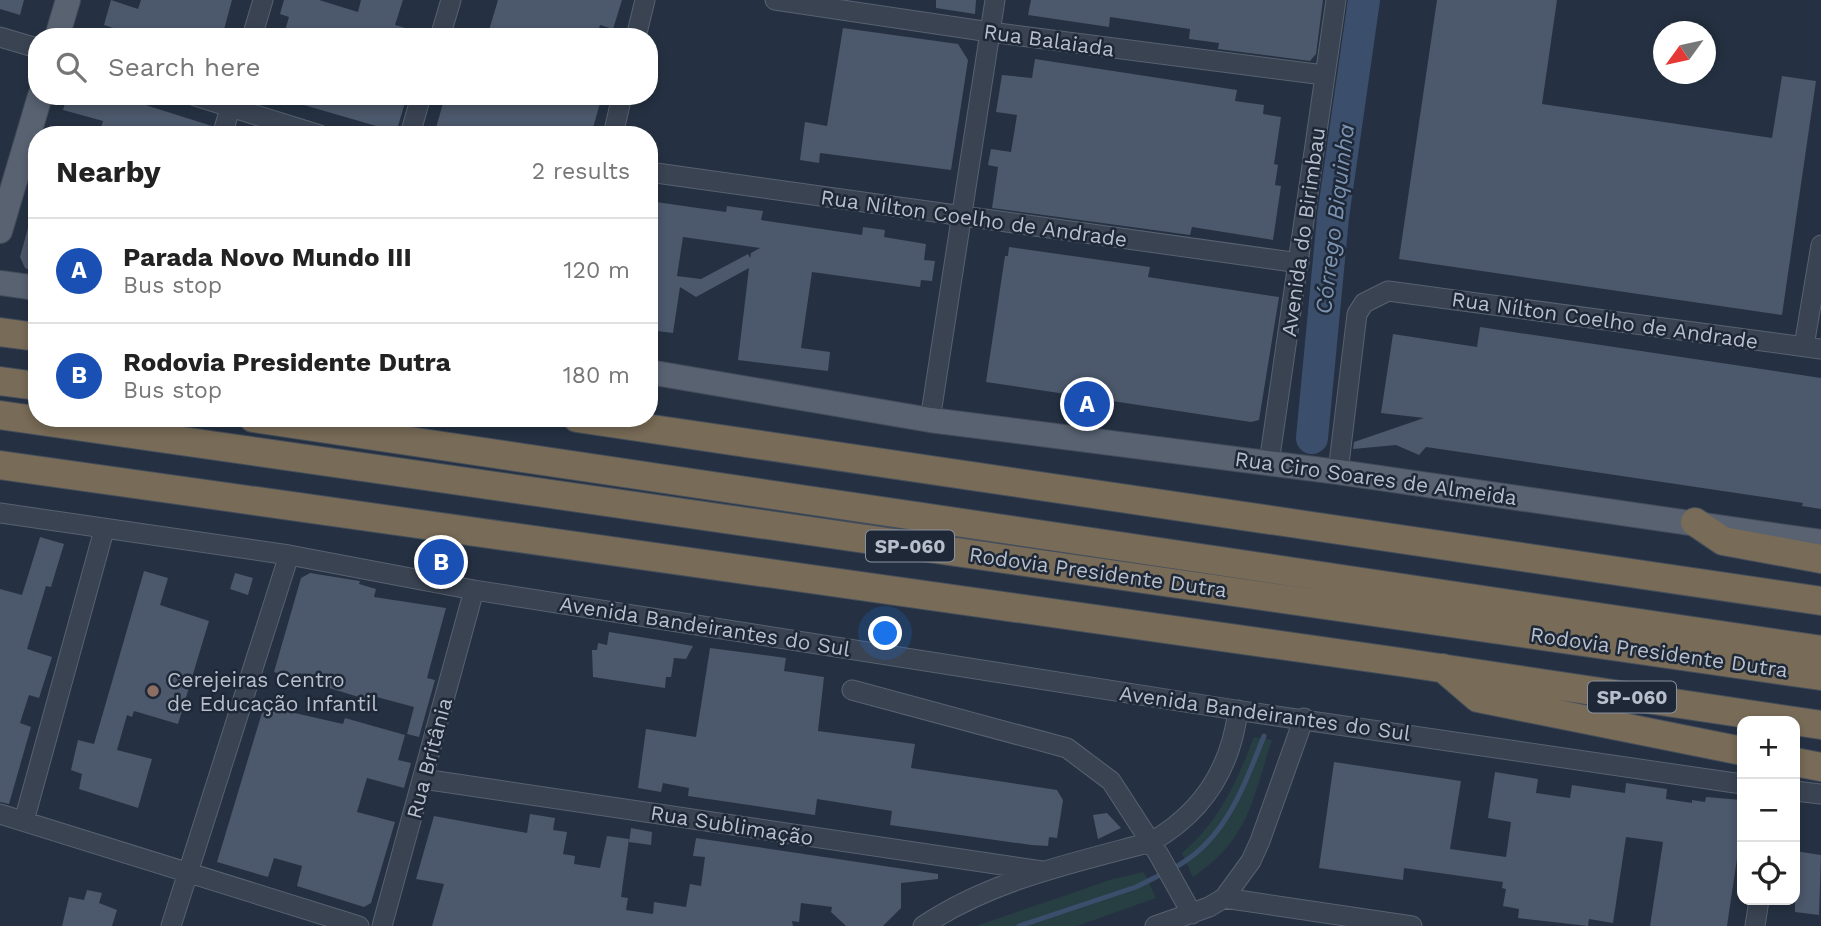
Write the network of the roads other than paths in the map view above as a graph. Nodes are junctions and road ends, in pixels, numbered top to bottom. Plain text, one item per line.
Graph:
1 (68, 0) edge
2 (263, 0) edge
3 (451, 0) edge
4 (645, 0) edge
5 (775, 0) edge
6 (995, 0) edge
7 (1336, 0) edge
8 (60, 28) edge
9 (255, 28) edge
10 (443, 28) edge
11 (638, 28) edge
12 (990, 32) junction
13 (0, 37) edge
14 (28, 45) edge
15 (1324, 75) junction
16 (37, 105) edge
17 (232, 105) edge
18 (241, 105) edge
19 (419, 105) edge
20 (620, 105) edge
21 (31, 126) edge
22 (225, 126) edge
23 (296, 126) edge
24 (413, 126) edge
25 (615, 126) edge
26 (28, 136) edge
27 (658, 173) edge
28 (960, 217) junction
29 (0, 231) edge
30 (1821, 245) edge
31 (1299, 263) junction
32 (0, 283) edge
33 (28, 287) edge
34 (0, 332) edge
35 (28, 336) edge
36 (1813, 348) edge
37 (658, 374) edge
38 (0, 381) edge
39 (28, 385) edge
40 (0, 415) edge
41 (28, 419) edge
42 (930, 420) junction
43 (84, 427) edge
44 (314, 427) edge
45 (638, 427) edge
46 (0, 453) edge
47 (1269, 463) junction
48 (0, 465) edge
49 (36, 470) junction
50 (1338, 472) junction
51 (0, 513) edge
52 (1695, 522) junction
53 (104, 530) junction
54 (1821, 542) edge
55 (289, 555) junction
56 (1821, 559) edge
57 (474, 590) junction
58 (1821, 601) edge
59 (1821, 650) edge
60 (1443, 668) junction
61 (1821, 676) edge
62 (852, 690) dead end
63 (1238, 710) junction
64 (1304, 718) junction
65 (1821, 725) edge
66 (1737, 750) edge
67 (1800, 763) edge
68 (1821, 767) edge
69 (423, 779) junction
70 (1737, 783) edge
71 (1800, 792) edge
72 (1821, 794) edge
73 (0, 814) edge
74 (24, 821) junction
75 (1155, 848) junction
76 (1042, 871) junction
77 (186, 873) junction
78 (1224, 898) junction
79 (1758, 905) edge
80 (1192, 914) junction
81 (171, 926) edge
82 (359, 926) edge
83 (382, 926) edge
84 (923, 926) edge
85 (1155, 926) edge
86 (1412, 926) edge
87 (1755, 926) edge

1 - 8 main road
2 - 9 street
3 - 10 street
4 - 11 street
5 - 12 street, Rua Balaiada
6 - 12 street
7 - 15 street, Avenida do Birimbau
12 - 15 street, Rua Balaiada
12 - 28 street
13 - 14 street
15 - 31 street, Avenida do Birimbau
16 - 21 main road
17 - 22 street
18 - 23 street
19 - 24 street
20 - 25 street
26 - 29 main road
27 - 28 street, Rua Nílton Coelho de Andrade
28 - 31 street, Rua Nílton Coelho de Andrade
28 - 42 street
30 - 36 street
31 - 47 street, Avenida do Birimbau
32 - 33 main road
34 - 35 highway
36 - 50 street, Rua Nílton Coelho de Andrade
37 - 42 main road, Rua Ciro Soares de Almeida
38 - 39 highway
40 - 41 highway, Rodovia Presidente Dutra / SP-060
42 - 47 main road, Rua Ciro Soares de Almeida
43 - 61 highway, Rodovia Presidente Dutra / SP-060
44 - 59 highway, Rodovia Presidente Dutra / SP-060
45 - 58 highway
46 - 49 highway
47 - 50 main road, Rua Ciro Soares de Almeida
48 - 49 highway, SP-060
49 - 60 highway, SP-060
50 - 52 main road, Rua Ciro Soares de Almeida
51 - 53 street, Avenida Bandeirantes do Sul
52 - 54 main road, Rua Ciro Soares de Almeida
52 - 56 highway
53 - 55 street, Avenida Bandeirantes do Sul
53 - 74 street
55 - 57 street, Avenida Bandeirantes do Sul
55 - 77 street
57 - 63 street, Avenida Bandeirantes do Sul
57 - 69 street, Rua Britânia
60 - 65 highway, SP-060
60 - 66 highway
62 - 75 street
63 - 64 street, Avenida Bandeirantes do Sul
63 - 75 street
64 - 70 street, Avenida Bandeirantes do Sul
64 - 78 street
67 - 68 highway
69 - 76 street, Rua Sublimação
69 - 83 street, Rua Britânia
71 - 72 street
73 - 74 street
74 - 77 street
75 - 76 street
75 - 80 street
76 - 84 street
77 - 81 street
77 - 82 street
78 - 80 street
78 - 86 street
79 - 87 street
80 - 85 street

